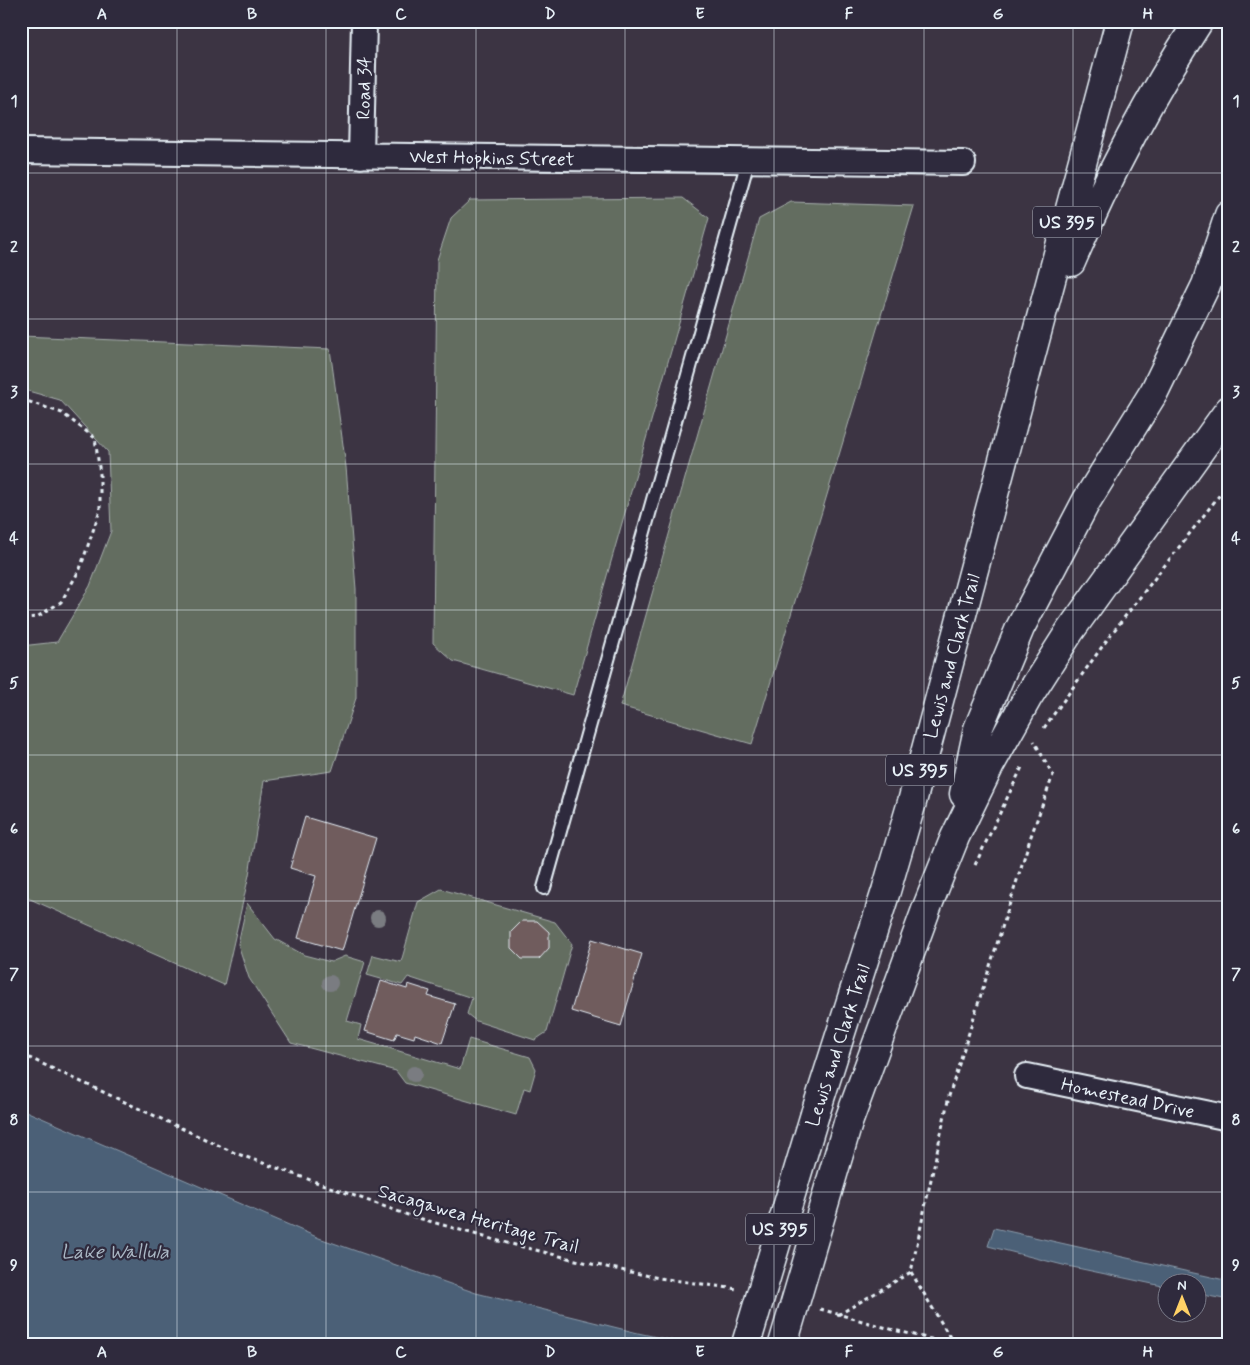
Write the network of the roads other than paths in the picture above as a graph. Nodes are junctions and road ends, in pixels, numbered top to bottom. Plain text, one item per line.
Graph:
1 (364, 21) edge
2 (1120, 21) edge
3 (1199, 21) edge
4 (21, 151) edge
5 (361, 156) junction
6 (748, 160) junction
7 (963, 163) dead end
8 (1229, 215) edge
9 (1229, 410) edge
10 (1012, 422) junction
11 (955, 837) junction
12 (544, 888) dead end
13 (1027, 1076) dead end
14 (1229, 1118) edge
15 (746, 1344) edge
16 (782, 1344) edge

1 - 5 street, Road 34
2 - 10 highway, Lewis and Clark Trail / US 395
3 - 10 highway
4 - 5 street, West Hopkins Street
5 - 6 street, West Hopkins Street
6 - 7 street, West Hopkins Street
6 - 12 lane
8 - 11 highway
9 - 11 highway, Lewis and Clark Trail / US 395
10 - 15 highway, Lewis and Clark Trail / US 395, bridge
11 - 16 highway, Lewis and Clark Trail / US 395, bridge
13 - 14 street, Homestead Drive

